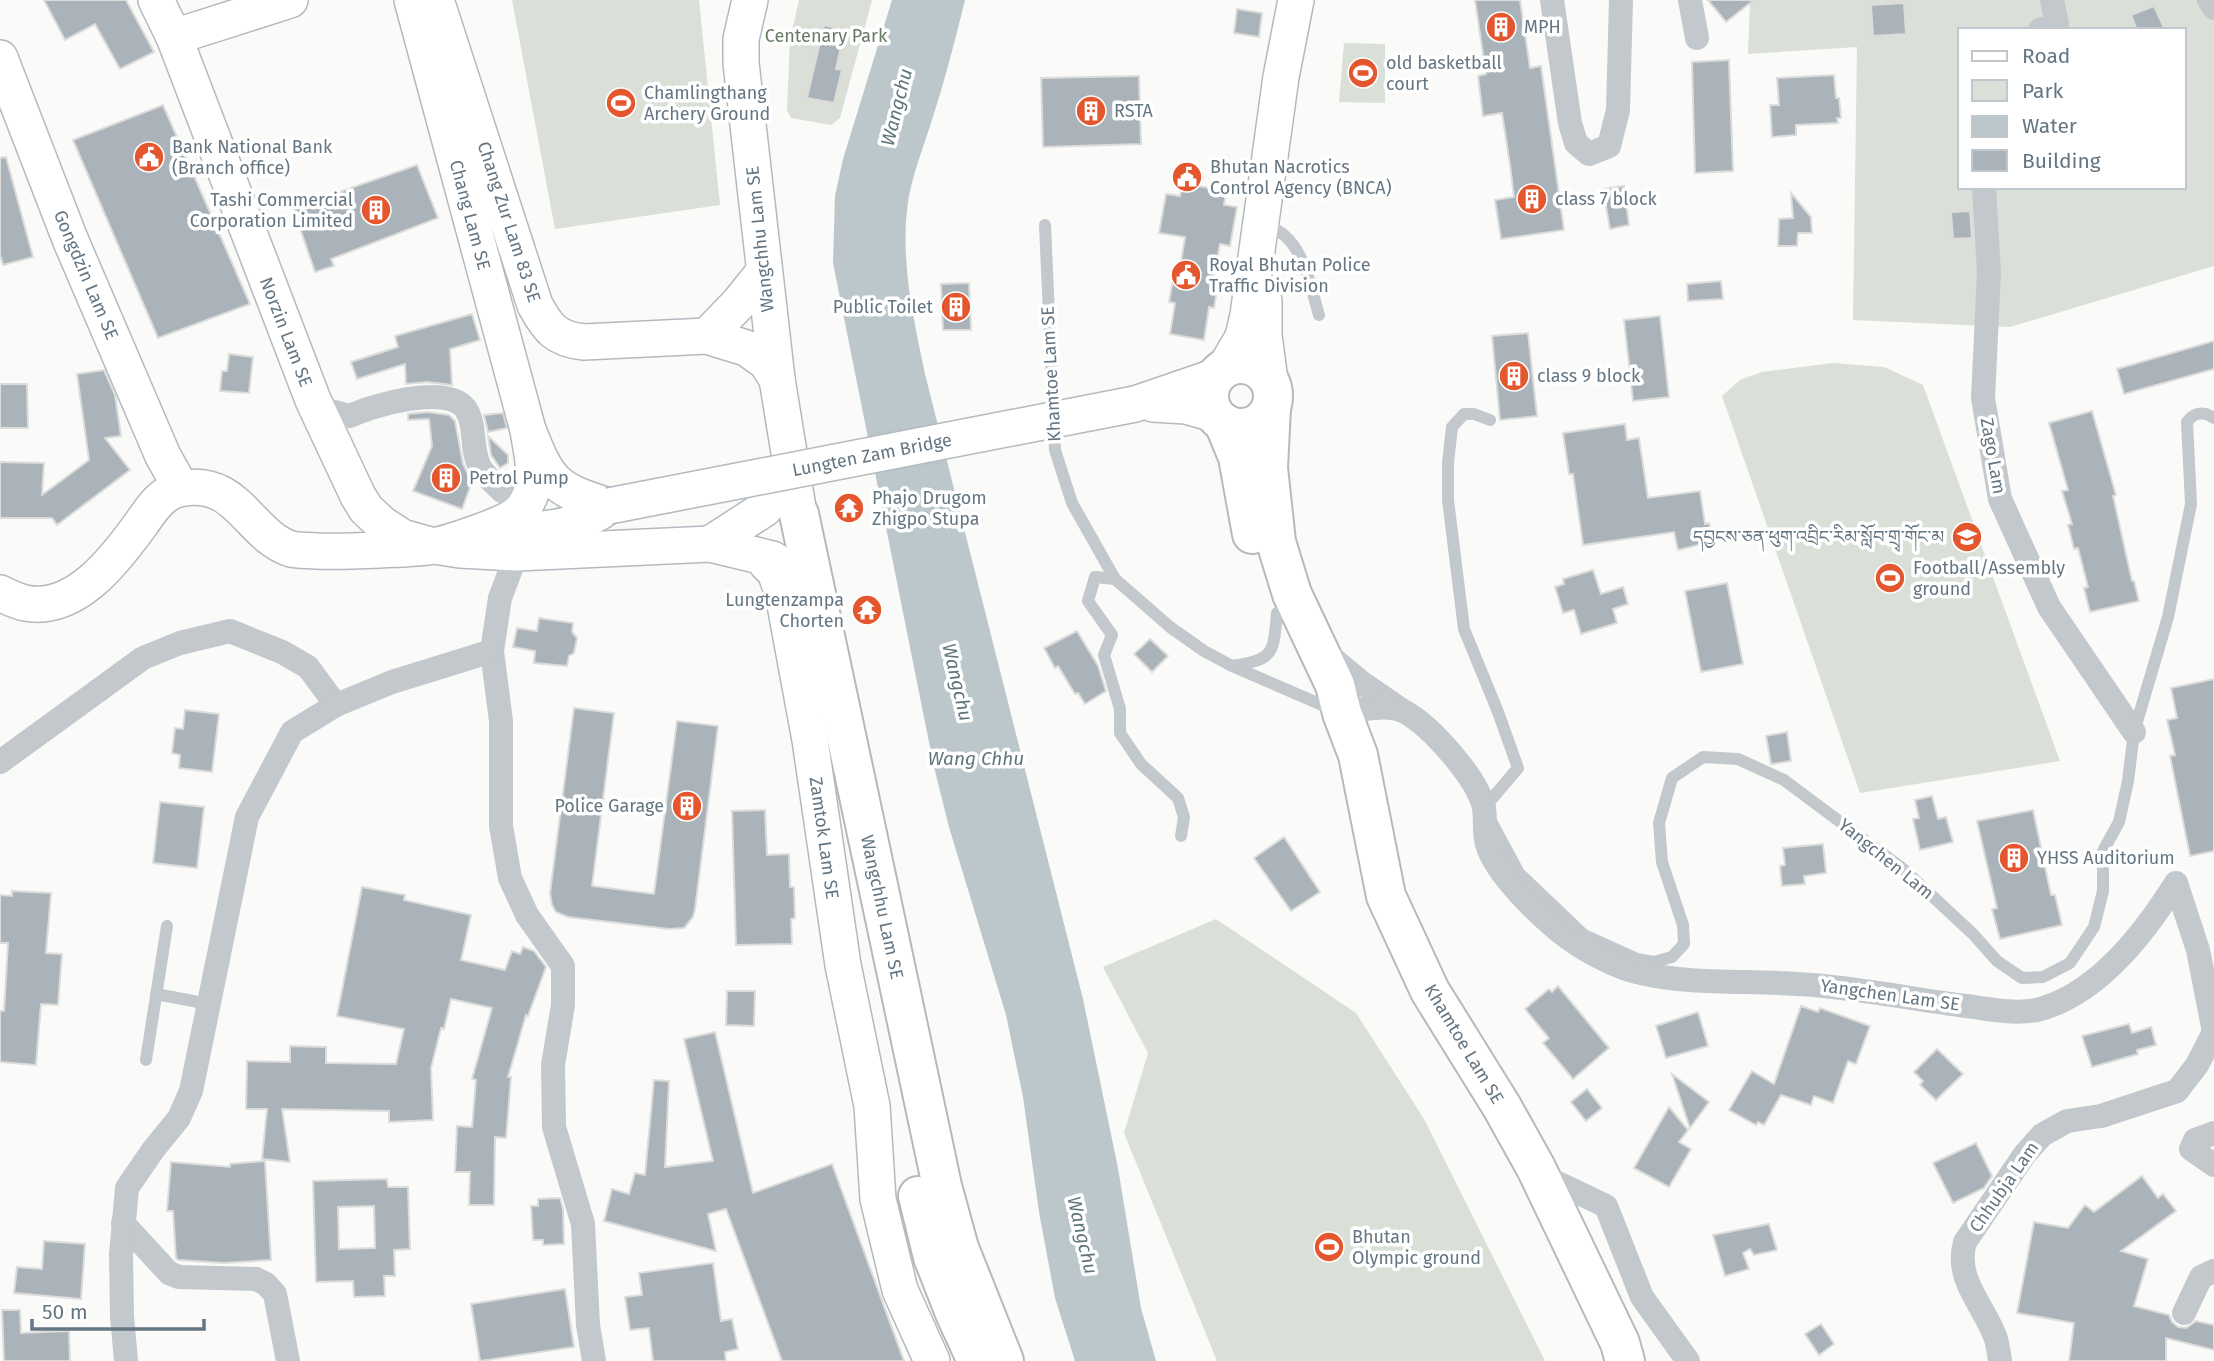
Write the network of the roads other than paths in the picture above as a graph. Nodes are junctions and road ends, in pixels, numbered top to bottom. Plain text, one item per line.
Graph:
1 (156, 0) edge
2 (290, 0) edge
3 (391, 0) edge
4 (412, 0) edge
5 (436, 0) edge
6 (1296, 0) edge
7 (1552, 0) edge
8 (1621, 0) edge
9 (1690, 0) edge
10 (2052, 0) edge
11 (2209, 0) edge
12 (2214, 8) edge
13 (741, 17) edge
14 (2049, 27) edge
15 (174, 37) junction
16 (1697, 38) dead end
17 (422, 39) junction
18 (0, 58) edge
19 (1984, 189) edge
20 (1262, 221) junction
21 (1045, 225) dead end
22 (763, 272) junction
23 (1319, 315) dead end
24 (707, 336) junction
25 (777, 379) junction
26 (1271, 394) junction
27 (1219, 395) junction
28 (319, 413) junction
29 (2214, 418) edge
30 (1490, 420) dead end
31 (528, 429) junction
32 (534, 471) junction
33 (348, 476) junction
34 (181, 488) junction
35 (797, 496) junction
36 (609, 506) junction
37 (469, 535) junction
38 (710, 544) junction
39 (434, 546) junction
40 (293, 550) junction
41 (517, 553) junction
42 (757, 555) junction
43 (1115, 579) junction
44 (794, 584) junction
45 (0, 593) edge
46 (1277, 613) junction
47 (1317, 646) junction
48 (492, 651) junction
49 (1232, 666) junction
50 (336, 705) junction
51 (1404, 712) junction
52 (1342, 713) junction
53 (2134, 732) junction
54 (0, 762) edge
55 (1484, 808) junction
56 (1181, 836) dead end
57 (167, 926) dead end
58 (156, 994) junction
59 (209, 1004) junction
60 (2214, 1032) edge
61 (146, 1060) dead end
62 (2214, 1133) edge
63 (2214, 1165) edge
64 (1539, 1174) junction
65 (123, 1223) junction
66 (2214, 1271) edge
67 (2184, 1312) dead end
68 (127, 1361) edge
69 (288, 1361) edge
70 (594, 1361) edge
71 (932, 1361) edge
72 (976, 1361) edge
73 (1004, 1361) edge
74 (1625, 1361) edge
75 (1688, 1361) edge
76 (2000, 1361) edge

1 - 15 main road, Norzin Lam SE
2 - 15 main road
3 - 17 main road
4 - 17 main road, Chang Lam SE
5 - 24 main road, Chang Zur Lam 83 SE
6 - 20 main road, Khamtoe Lam SE
7 - 8 street
9 - 16 street
10 - 14 street
11 - 12 street
13 - 22 main road, Wangchhu Lam SE
15 - 28 main road, Norzin Lam SE
17 - 31 main road, Chang Lam SE
18 - 34 main road, Gongdzin Lam SE
19 - 53 street, Zago Lam
20 - 23 lane
20 - 26 main road, Khamtoe Lam SE
20 - 27 main road, Khamtoe Lam SE
21 - 43 lane, Khamtoe Lam SE
22 - 24 main road
22 - 25 main road, Wangchhu Lam SE
24 - 25 main road, Chang Zur Lam 83 SE
25 - 35 main road, Wangchhu Lam SE
26 - 27 main road
26 - 27 main road
26 - 47 main road, Khamtoe Lam SE
27 - 36 main road, Lungten Zam Bridge, bridge
27 - 46 main road, Khamtoe Lam SE
28 - 32 street
28 - 33 main road, Norzin Lam SE
29 - 53 lane, Yangchen Lam
30 - 55 lane
31 - 32 main road, Chang Lam SE
31 - 36 main road, Chang Lam SE
32 - 37 main road, Chang Lam SE
33 - 39 main road, Norzin Lam SE
33 - 40 main road
34 - 40 main road
34 - 45 main road
35 - 38 main road
35 - 44 main road, Wangchhu Lam SE
35 - 73 main road, Wangchhu Lam SE
36 - 37 main road
37 - 39 main road
38 - 41 main road
38 - 42 main road
39 - 40 main road
39 - 41 main road, Norzin Lam SE
41 - 48 street
42 - 44 main road
42 - 71 main road, Zamtok Lam SE
43 - 49 lane, Khamtoe Lam SE
43 - 56 lane
44 - 72 main road, Wangchhu Lam SE
46 - 49 lane
46 - 52 main road, Khamtoe Lam SE
47 - 51 street, Yangchen Lam
47 - 52 main road, Khamtoe Lam SE
48 - 50 street
48 - 70 street
49 - 52 lane, Khamtoe Lam SE
50 - 54 street
50 - 59 street
51 - 52 street
51 - 55 street, Yangchen Lam
52 - 64 main road, Khamtoe Lam SE
53 - 55 lane, Yangchen Lam
55 - 60 street, Yangchen Lam SE
57 - 58 lane
58 - 59 lane
58 - 61 lane
59 - 65 street
60 - 76 street, Chhubja Lam
62 - 63 street
64 - 74 main road, Khamtoe Lam SE
64 - 75 street
65 - 68 street
65 - 69 street
66 - 67 street

